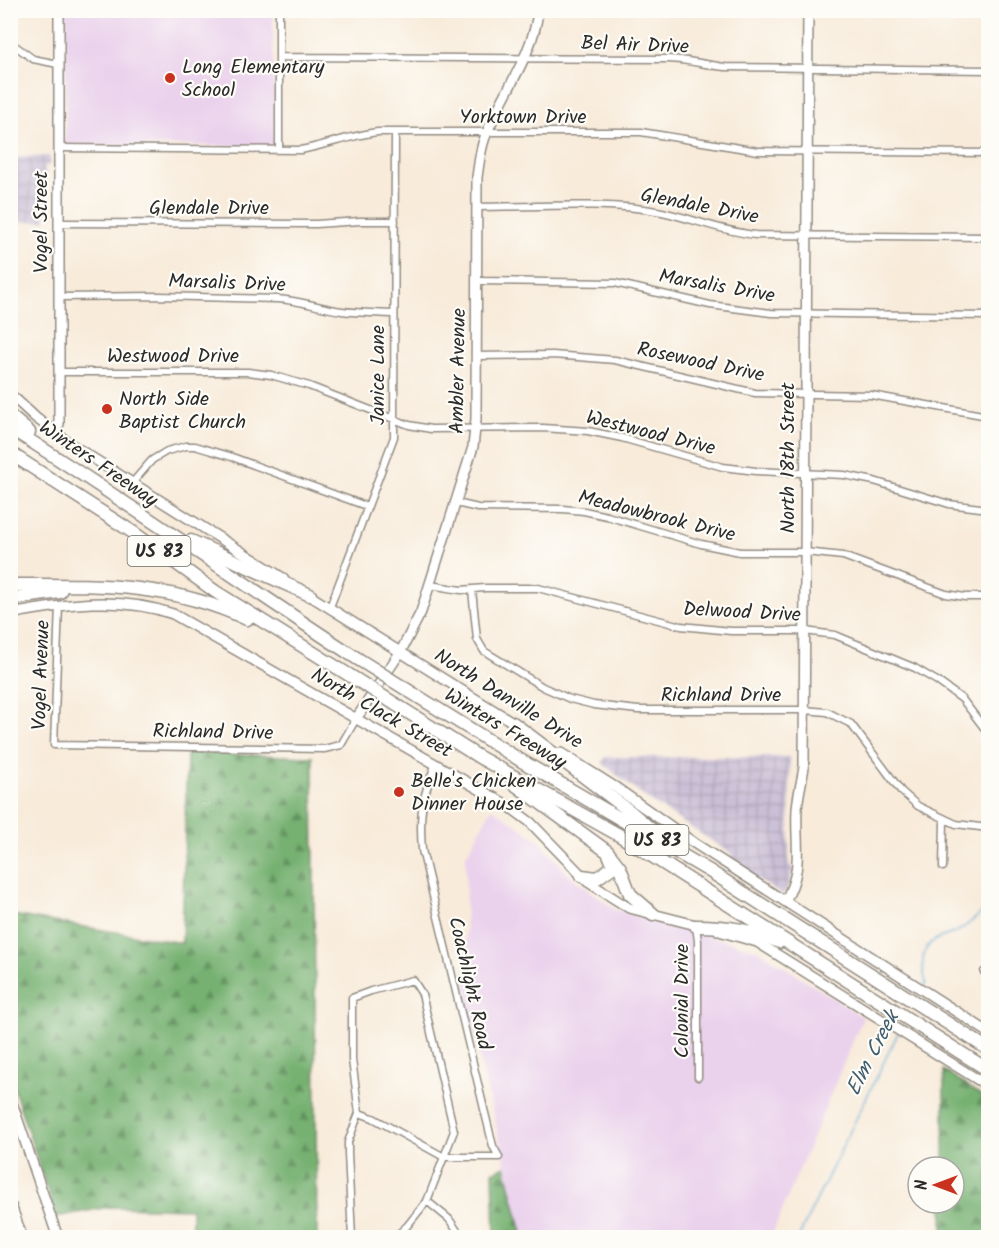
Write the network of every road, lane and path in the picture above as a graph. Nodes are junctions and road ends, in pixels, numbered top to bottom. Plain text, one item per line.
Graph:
1 (59, 10) edge
2 (279, 10) edge
3 (538, 10) edge
4 (808, 10) edge
5 (10, 42) edge
6 (279, 57) junction
7 (523, 59) junction
8 (58, 64) junction
9 (807, 69) junction
10 (988, 70) edge
11 (395, 132) junction
12 (487, 132) junction
13 (58, 148) junction
14 (279, 150) junction
15 (807, 152) junction
16 (988, 153) edge
17 (477, 207) junction
18 (395, 221) junction
19 (59, 223) junction
20 (806, 236) junction
21 (988, 237) edge
22 (476, 280) junction
23 (58, 297) junction
24 (393, 314) junction
25 (806, 315) junction
26 (988, 316) edge
27 (476, 356) junction
28 (59, 372) junction
29 (10, 394) edge
30 (805, 394) junction
31 (10, 416) edge
32 (988, 416) edge
33 (395, 420) junction
34 (10, 428) edge
35 (476, 429) junction
36 (54, 432) junction
37 (10, 453) edge
38 (64, 462) junction
39 (805, 473) junction
40 (134, 482) junction
41 (456, 503) junction
42 (366, 506) junction
43 (988, 509) edge
44 (146, 518) junction
45 (805, 552) junction
46 (10, 585) edge
47 (430, 585) junction
48 (132, 587) junction
49 (471, 590) junction
50 (310, 595) junction
51 (988, 597) edge
52 (10, 599) edge
53 (59, 605) junction
54 (330, 607) junction
55 (10, 614) edge
56 (805, 631) junction
57 (308, 650) junction
58 (400, 651) junction
59 (804, 710) junction
60 (356, 718) junction
61 (513, 723) junction
62 (988, 732) edge
63 (54, 745) joint
64 (479, 757) junction
65 (435, 763) junction
66 (944, 820) junction
67 (988, 828) edge
68 (675, 851) junction
69 (608, 852) junction
70 (943, 867) dead end
71 (582, 876) junction
72 (785, 901) junction
73 (653, 914) junction
74 (696, 926) junction
75 (814, 959) junction
76 (988, 1032) edge
77 (988, 1049) edge
78 (988, 1070) edge
79 (698, 1077) dead end
80 (988, 1086) edge
81 (10, 1097) edge
82 (359, 1113) junction
83 (444, 1157) junction
84 (427, 1201) junction
85 (10, 1207) edge
86 (21, 1238) edge
87 (58, 1238) edge
88 (352, 1238) edge
89 (394, 1238) edge
90 (462, 1238) edge

1 - 8 main road, Vogel Street
2 - 6 street
3 - 7 main road, Ambler Avenue
4 - 9 main road, North 18th Street
5 - 8 street
6 - 7 street, Bel Air Drive
6 - 14 street
7 - 9 street, Bel Air Drive
7 - 12 main road, Ambler Avenue
8 - 13 main road, Vogel Street
9 - 10 street, Bel Air Drive
9 - 15 main road, North 18th Street
11 - 12 street, Yorktown Drive
11 - 14 street, Yorktown Drive
11 - 18 street, Janice Lane
12 - 15 street, Yorktown Drive
12 - 17 main road, Ambler Avenue
13 - 14 street, Yorktown Drive
13 - 19 main road, Vogel Street
15 - 16 street, Yorktown Drive
15 - 20 main road, North 18th Street
17 - 20 street, Glendale Drive
17 - 22 main road, Ambler Avenue
18 - 19 street, Glendale Drive
18 - 24 street, Janice Lane
19 - 23 main road, Vogel Street
20 - 21 street, Glendale Drive
20 - 25 main road, North 18th Street
22 - 25 street, Marsalis Drive
22 - 27 main road, Ambler Avenue
23 - 24 street, Marsalis Drive
23 - 28 main road, Vogel Street
24 - 33 street, Janice Lane
25 - 26 street, Marsalis Drive
25 - 30 main road, North 18th Street
27 - 30 street, Rosewood Drive
27 - 35 main road, Ambler Avenue
28 - 33 street, Westwood Drive
28 - 36 main road, Vogel Street
29 - 36 main road, North Danville Drive
30 - 32 street, Rosewood Drive
30 - 39 main road, North 18th Street
31 - 38 highway
33 - 35 street, Westwood Drive
33 - 42 street, Janice Lane
34 - 38 highway, Winters Freeway / US 83
35 - 39 street, Westwood Drive
35 - 41 main road, Ambler Avenue
36 - 40 main road, North Danville Drive
37 - 57 highway, Winters Freeway / US 83
38 - 44 highway, Winters Freeway / US 83
39 - 43 street, Westwood Drive
39 - 45 main road, North 18th Street
40 - 42 street
40 - 50 main road, North Danville Drive
41 - 45 street, Meadowbrook Drive
41 - 47 main road, Ambler Avenue
42 - 54 street, Janice Lane
44 - 50 highway
44 - 68 highway, Winters Freeway / US 83, bridge
45 - 51 street, Meadowbrook Drive
45 - 56 main road, North 18th Street
46 - 48 highway
47 - 49 street, Delwood Drive
47 - 58 main road, Ambler Avenue
48 - 52 highway
48 - 57 highway
49 - 56 street, Delwood Drive
49 - 59 street, Richland Drive
50 - 54 main road, North Danville Drive
53 - 55 main road, North Clack Street
53 - 60 main road, North Clack Street
53 - 63 street, Vogel Avenue
54 - 58 main road, North Danville Drive
56 - 59 main road, North 18th Street
56 - 62 street, Delwood Drive
57 - 64 highway, Winters Freeway / US 83, bridge
58 - 60 main road, Ambler Avenue
58 - 61 main road, North Danville Drive
59 - 66 street, Richland Drive
59 - 72 main road, North 18th Street
60 - 63 street, Richland Drive
60 - 65 main road, North Clack Street
61 - 68 highway
61 - 72 main road, North Danville Drive
64 - 69 highway
64 - 75 highway, Winters Freeway / US 83
65 - 71 main road, North Clack Street
65 - 83 street, Coachlight Road
66 - 67 street, Richland Drive
66 - 70 street
68 - 77 highway, Winters Freeway / US 83
69 - 71 highway
69 - 73 highway
71 - 73 main road, North Clack Street
72 - 76 main road, North Danville Drive
73 - 74 main road, North Clack Street
74 - 75 highway
74 - 79 street, Colonial Drive
74 - 80 main road, North Clack Street
75 - 78 highway, Winters Freeway / US 83
81 - 87 main road
82 - 83 street
82 - 83 street
82 - 88 street
83 - 84 street
84 - 89 street
84 - 90 street
85 - 86 highway

